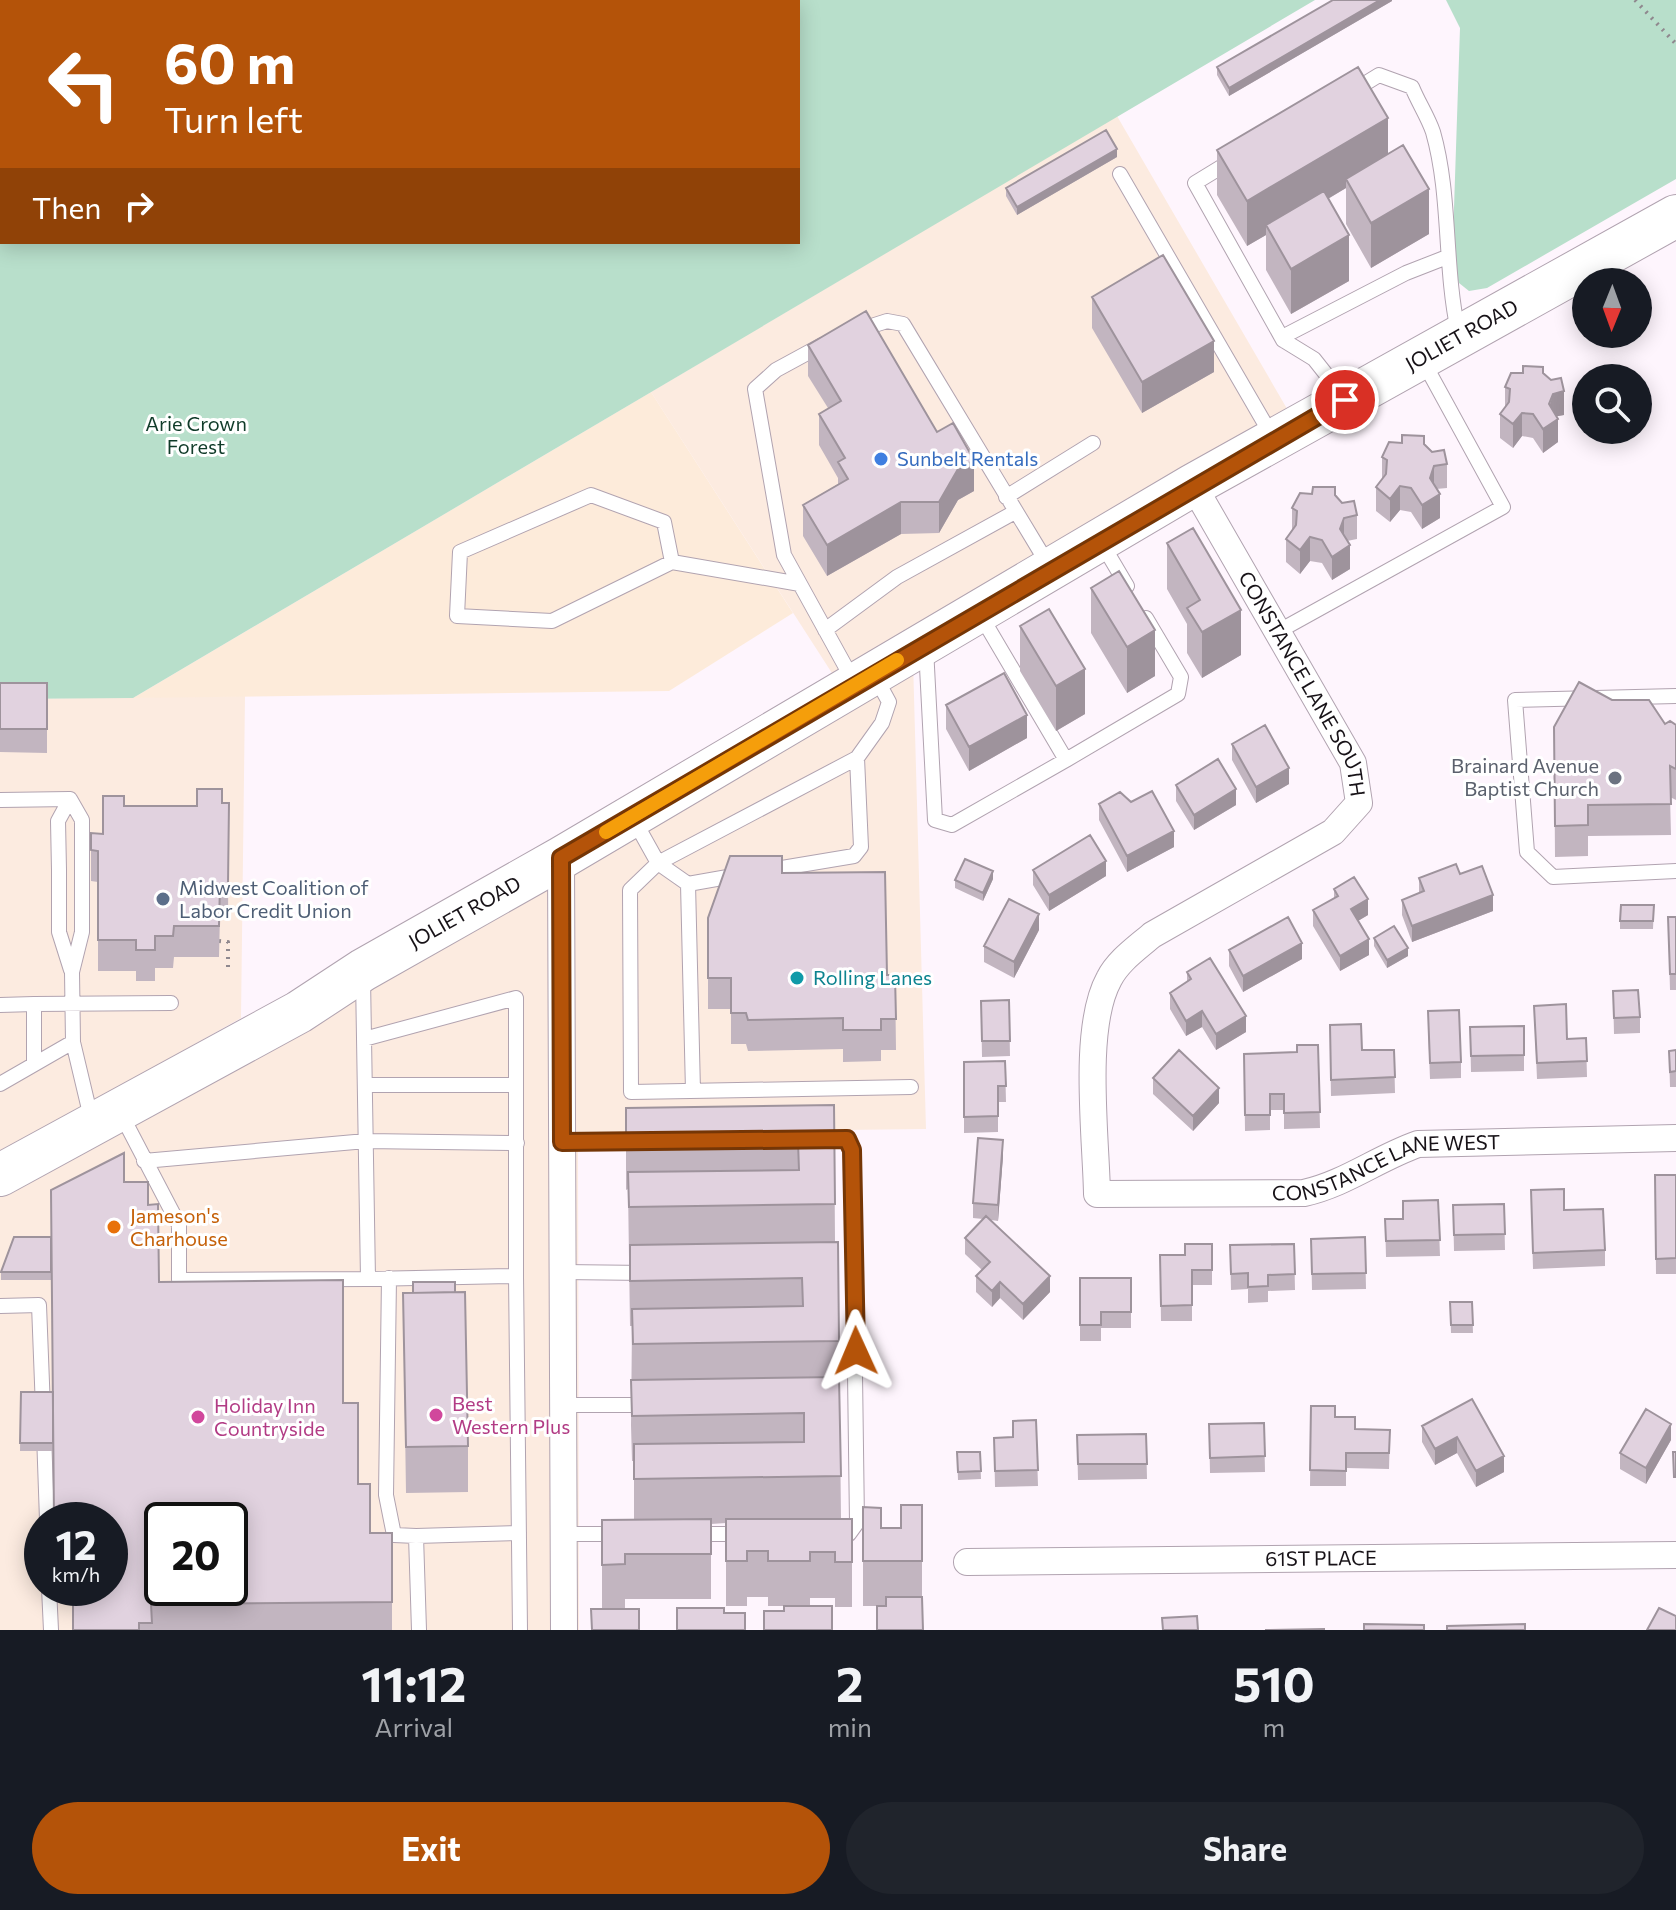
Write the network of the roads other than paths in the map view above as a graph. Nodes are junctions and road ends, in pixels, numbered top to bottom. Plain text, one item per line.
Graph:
1 (1336, 101) edge
2 (1242, 156) edge
3 (1120, 174) dead end
4 (1673, 220) edge
5 (1448, 259) junction
6 (1459, 335) junction
7 (1283, 340) junction
8 (1421, 357) junction
9 (1345, 400) junction
10 (1274, 440) junction
11 (1093, 443) dead end
12 (1193, 485) junction
13 (1006, 497) junction
14 (1015, 512) junction
15 (1100, 540) junction
16 (672, 562) junction
17 (1051, 570) junction
18 (800, 584) junction
19 (1133, 596) edge
20 (1141, 609) edge
21 (979, 612) junction
22 (825, 630) junction
23 (1279, 631) junction
24 (925, 643) junction
25 (864, 679) junction
26 (1676, 696) edge
27 (857, 758) junction
28 (1066, 760) junction
29 (70, 799) junction
30 (0, 800) edge
31 (631, 817) junction
32 (561, 858) junction
33 (658, 863) junction
34 (1676, 871) edge
35 (688, 884) junction
36 (363, 970) junction
37 (72, 972) junction
38 (171, 1003) dead end
39 (34, 1004) junction
40 (73, 1004) junction
41 (0, 1005) edge
42 (364, 1039) junction
43 (73, 1042) junction
44 (34, 1063) junction
45 (0, 1084) edge
46 (365, 1085) junction
47 (516, 1085) junction
48 (911, 1087) dead end
49 (693, 1091) junction
50 (105, 1116) junction
51 (797, 1138) edge
52 (1676, 1138) edge
53 (655, 1140) edge
54 (366, 1141) junction
55 (562, 1142) junction
56 (517, 1143) junction
57 (144, 1161) junction
58 (0, 1175) edge
59 (1097, 1194) joint
60 (839, 1271) edge
61 (855, 1271) junction
62 (563, 1272) junction
63 (669, 1273) edge
64 (516, 1276) junction
65 (389, 1278) junction
66 (368, 1279) junction
67 (0, 1306) edge
68 (563, 1405) junction
69 (663, 1405) edge
70 (46, 1502) edge
71 (519, 1533) junction
72 (564, 1534) junction
73 (640, 1534) edge
74 (670, 1534) edge
75 (760, 1534) edge
76 (819, 1534) edge
77 (416, 1536) junction
78 (1676, 1555) edge
79 (967, 1562) dead end
80 (50, 1606) edge
81 (51, 1630) edge
82 (419, 1630) edge
83 (520, 1630) edge
84 (564, 1630) edge

1 - 5 lane
2 - 7 lane
3 - 10 lane
4 - 6 main road, JOLIET ROAD
5 - 6 lane
5 - 7 lane
6 - 8 main road, JOLIET ROAD
7 - 9 lane
8 - 9 main road, JOLIET ROAD
8 - 23 lane
9 - 10 main road, JOLIET ROAD
10 - 12 main road, JOLIET ROAD
11 - 13 lane
12 - 15 main road, JOLIET ROAD
12 - 23 street, CONSTANCE LANE SOUTH
13 - 14 lane
13 - 18 lane
14 - 17 lane
14 - 22 lane
15 - 17 main road, JOLIET ROAD
15 - 19 lane
16 - 16 lane
16 - 18 lane
17 - 21 main road, JOLIET ROAD
18 - 22 lane
20 - 28 lane
21 - 24 main road, JOLIET ROAD
21 - 28 lane
22 - 25 lane
23 - 59 street, CONSTANCE LANE SOUTH
24 - 25 main road, JOLIET ROAD
24 - 28 lane
25 - 27 lane
25 - 31 main road, JOLIET ROAD
26 - 34 lane
27 - 33 lane
27 - 35 lane
29 - 30 lane
29 - 37 lane
29 - 37 lane
31 - 32 main road, JOLIET ROAD
31 - 33 lane
32 - 36 main road, JOLIET ROAD
32 - 55 street
33 - 35 lane
33 - 49 lane
35 - 49 lane
36 - 42 lane
36 - 50 main road, JOLIET ROAD
37 - 40 lane
38 - 40 lane
39 - 40 lane
39 - 41 lane
39 - 44 lane
40 - 43 lane
42 - 46 lane
42 - 47 lane
43 - 44 lane
43 - 50 lane
44 - 45 lane
46 - 47 lane
46 - 54 lane
47 - 56 lane
48 - 49 lane
50 - 57 lane
50 - 58 main road, JOLIET ROAD
51 - 61 lane
52 - 59 street, CONSTANCE LANE WEST
53 - 55 lane
54 - 56 lane
54 - 57 lane
54 - 66 lane
55 - 62 street
56 - 64 lane
57 - 66 lane
60 - 61 lane
61 - 76 lane
62 - 63 lane
62 - 68 street
64 - 65 lane
64 - 71 lane
65 - 66 lane
65 - 77 lane
67 - 70 lane
68 - 69 lane
68 - 72 street
71 - 77 lane
71 - 83 lane
72 - 73 lane
72 - 84 street
74 - 75 lane
77 - 82 lane
78 - 79 street, 61ST PLACE
80 - 81 lane

